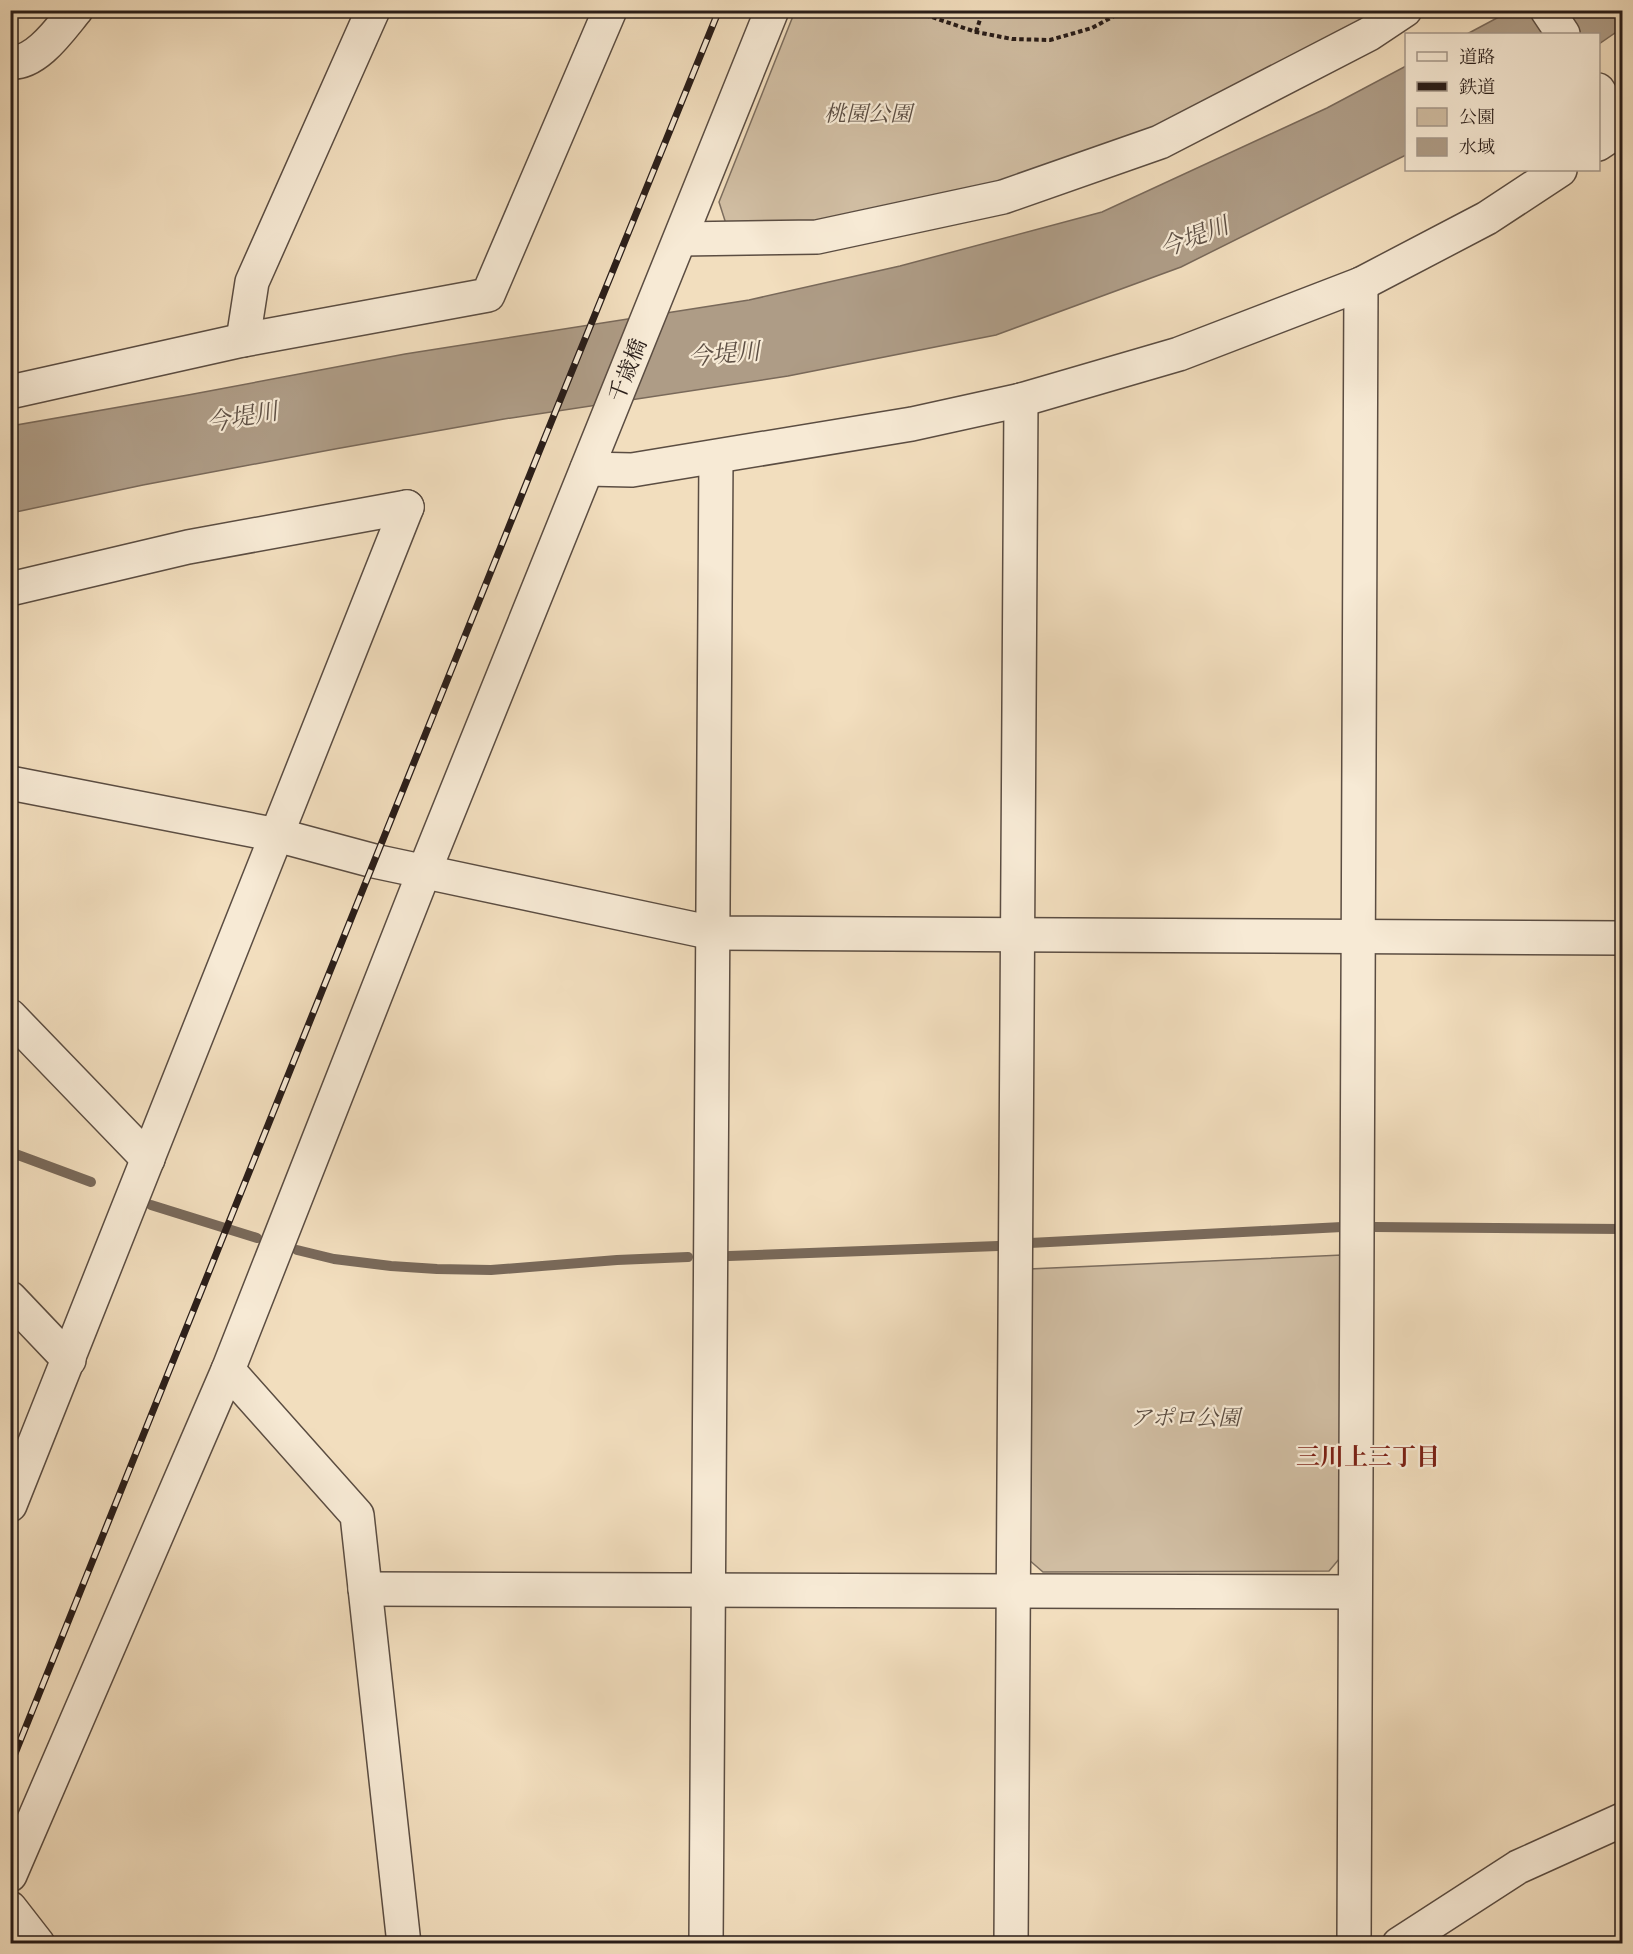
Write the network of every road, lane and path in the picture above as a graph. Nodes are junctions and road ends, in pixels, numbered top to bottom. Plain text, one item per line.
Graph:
1 (76, 10) edge
2 (373, 10) edge
3 (610, 10) edge
4 (772, 10) edge
5 (911, 10) edge
6 (983, 10) edge
7 (1125, 10) edge
8 (1405, 10) edge
9 (1547, 10) edge
10 (976, 32) junction
11 (1562, 33) edge
12 (10, 62) edge
13 (1600, 92) edge
14 (1623, 128) edge
15 (1600, 143) edge
16 (1558, 171) edge
17 (681, 239) junction
18 (1361, 284) junction
19 (243, 340) junction
20 (10, 392) edge
21 (1022, 400) junction
22 (716, 458) junction
23 (587, 469) junction
24 (10, 589) edge
25 (10, 783) edge
26 (277, 835) junction
27 (424, 872) junction
28 (713, 933) junction
29 (1018, 935) junction
30 (1358, 937) junction
31 (1623, 938) edge
32 (10, 1016) edge
33 (148, 1159) junction
34 (10, 1298) edge
35 (69, 1360) junction
36 (228, 1370) junction
37 (10, 1505) edge
38 (365, 1589) junction
39 (708, 1589) junction
40 (1013, 1591) junction
41 (1355, 1592) junction
42 (1623, 1820) edge
43 (10, 1875) edge
44 (10, 1908) edge
45 (38, 1944) edge
46 (404, 1944) edge
47 (706, 1944) edge
48 (1011, 1944) edge
49 (1354, 1944) edge
50 (1399, 1944) edge

1 - 12 street
2 - 19 street
3 - 19 street
4 - 17 street, 千歳橋
5 - 10 path
6 - 10 path
7 - 10 path
8 - 17 street
9 - 11 street
13 - 14 street
14 - 15 street
16 - 18 street
17 - 23 street, 千歳橋
18 - 21 street
18 - 30 street
19 - 20 street
21 - 22 street
21 - 29 street
22 - 23 street
22 - 28 street
23 - 27 street, 千歳橋
24 - 26 street
25 - 26 street
26 - 27 street
26 - 33 street
27 - 28 street
27 - 36 street, 千歳橋
28 - 29 street
28 - 39 street
29 - 30 street
29 - 40 street
30 - 31 street
30 - 41 street
32 - 33 street
33 - 35 street
34 - 35 street
35 - 37 street
36 - 38 street
36 - 43 street, 千歳橋
38 - 39 street
38 - 46 street
39 - 40 street
39 - 47 street
40 - 41 street
40 - 48 street
41 - 49 street
42 - 50 street
44 - 45 street

